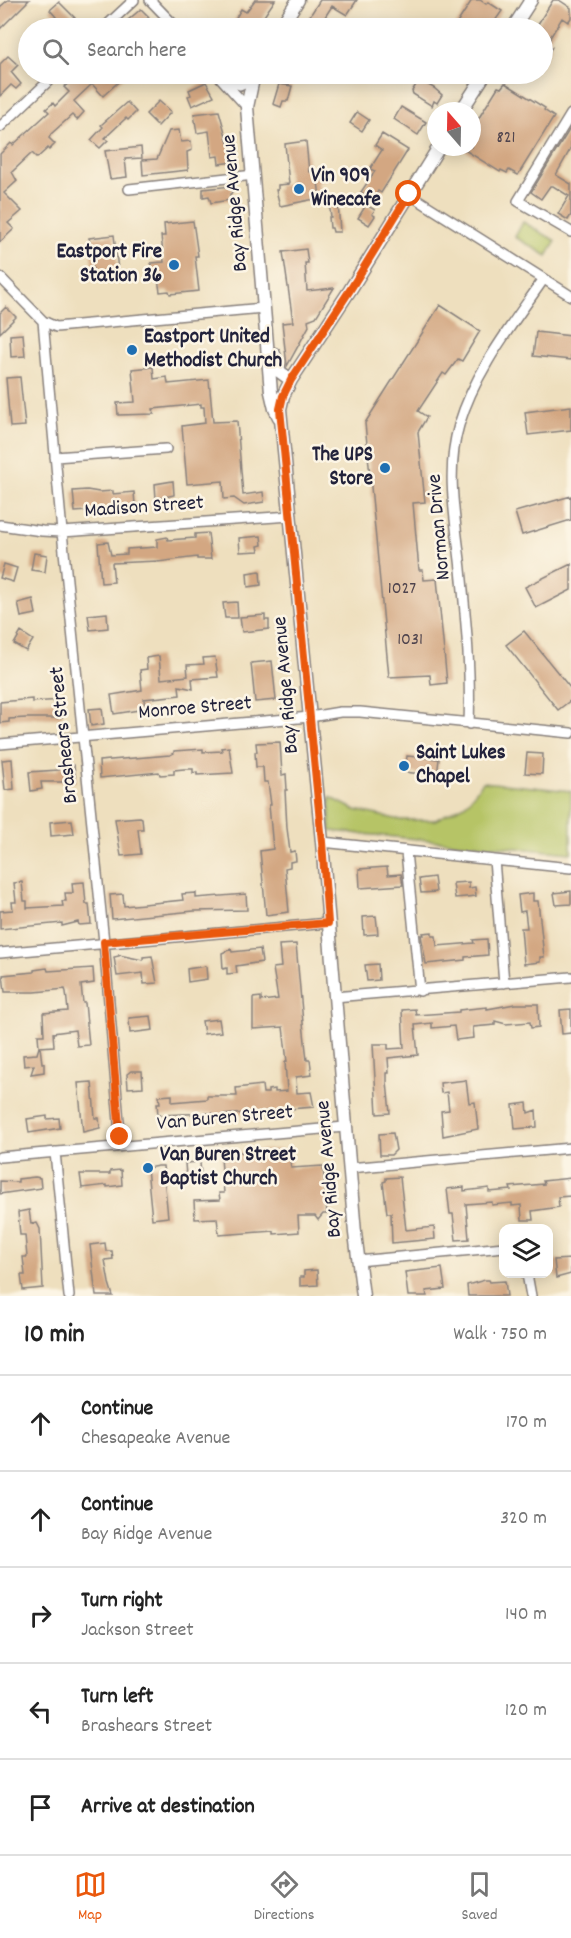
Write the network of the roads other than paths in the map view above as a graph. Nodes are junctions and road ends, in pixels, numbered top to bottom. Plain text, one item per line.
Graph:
1 (134, 0) edge
2 (150, 0) edge
3 (298, 0) edge
4 (531, 0) edge
5 (115, 18) edge
6 (167, 18) edge
7 (286, 18) edge
8 (519, 18) edge
9 (45, 84) edge
10 (226, 84) edge
11 (251, 84) edge
12 (479, 84) edge
13 (467, 102) edge
14 (247, 107) junction
15 (571, 114) edge
16 (0, 126) edge
17 (433, 156) edge
18 (254, 175) junction
19 (129, 189) dead end
20 (409, 194) junction
21 (571, 232) edge
22 (0, 277) edge
23 (543, 280) junction
24 (571, 296) edge
25 (264, 308) junction
26 (43, 321) junction
27 (265, 337) junction
28 (291, 380) junction
29 (282, 421) junction
30 (166, 449) dead end
31 (55, 456) junction
32 (291, 516) junction
33 (0, 525) edge
34 (62, 532) junction
35 (310, 717) junction
36 (469, 724) junction
37 (571, 733) edge
38 (83, 738) junction
39 (0, 744) edge
40 (322, 842) junction
41 (406, 852) junction
42 (494, 860) junction
43 (571, 868) edge
44 (328, 923) junction
45 (104, 942) junction
46 (0, 952) edge
47 (571, 976) edge
48 (504, 983) junction
49 (420, 991) junction
50 (334, 997) junction
51 (345, 1127) junction
52 (120, 1146) junction
53 (571, 1148) edge
54 (55, 1152) junction
55 (0, 1157) edge
56 (349, 1168) junction
57 (499, 1247) edge
58 (358, 1261) junction
59 (528, 1278) edge
60 (69, 1296) edge
61 (363, 1296) edge
62 (531, 1296) edge

1 - 5 street
2 - 6 street
3 - 7 main road
4 - 8 main road
9 - 16 street
10 - 14 street
11 - 14 main road, Bay Ridge Avenue
12 - 13 main road
14 - 18 main road, Bay Ridge Avenue
15 - 21 street
17 - 20 main road
18 - 19 street
18 - 25 main road, Bay Ridge Avenue
20 - 23 street
20 - 28 main road
22 - 26 street
23 - 24 street
23 - 36 street, Norman Drive
25 - 26 street
25 - 27 main road, Bay Ridge Avenue
26 - 31 street, Brashears Street
27 - 28 main road
27 - 29 main road, Bay Ridge Avenue
28 - 29 main road
29 - 32 main road, Bay Ridge Avenue
30 - 31 street
31 - 34 street, Brashears Street
32 - 34 street, Madison Street
32 - 35 main road, Bay Ridge Avenue
33 - 34 street, Madison Street
34 - 38 street, Brashears Street
35 - 36 street, Monroe Street
35 - 38 street, Monroe Street
35 - 40 main road, Bay Ridge Avenue
36 - 37 street, Monroe Street
38 - 39 street, Monroe Street
38 - 45 street, Brashears Street
40 - 41 street
40 - 44 main road, Bay Ridge Avenue
41 - 42 street
41 - 49 street
42 - 43 street
42 - 48 street
44 - 45 street
44 - 50 main road, Bay Ridge Avenue
45 - 46 street
45 - 52 street, Brashears Street
47 - 48 street
48 - 49 street
49 - 50 street
50 - 51 main road, Bay Ridge Avenue
51 - 52 street, Van Buren Street
51 - 56 main road, Bay Ridge Avenue
52 - 54 street, Van Buren Street
53 - 56 street
54 - 55 street, Van Buren Street
54 - 60 street
56 - 58 main road, Bay Ridge Avenue
57 - 58 street
58 - 61 main road, Bay Ridge Avenue
59 - 62 street

